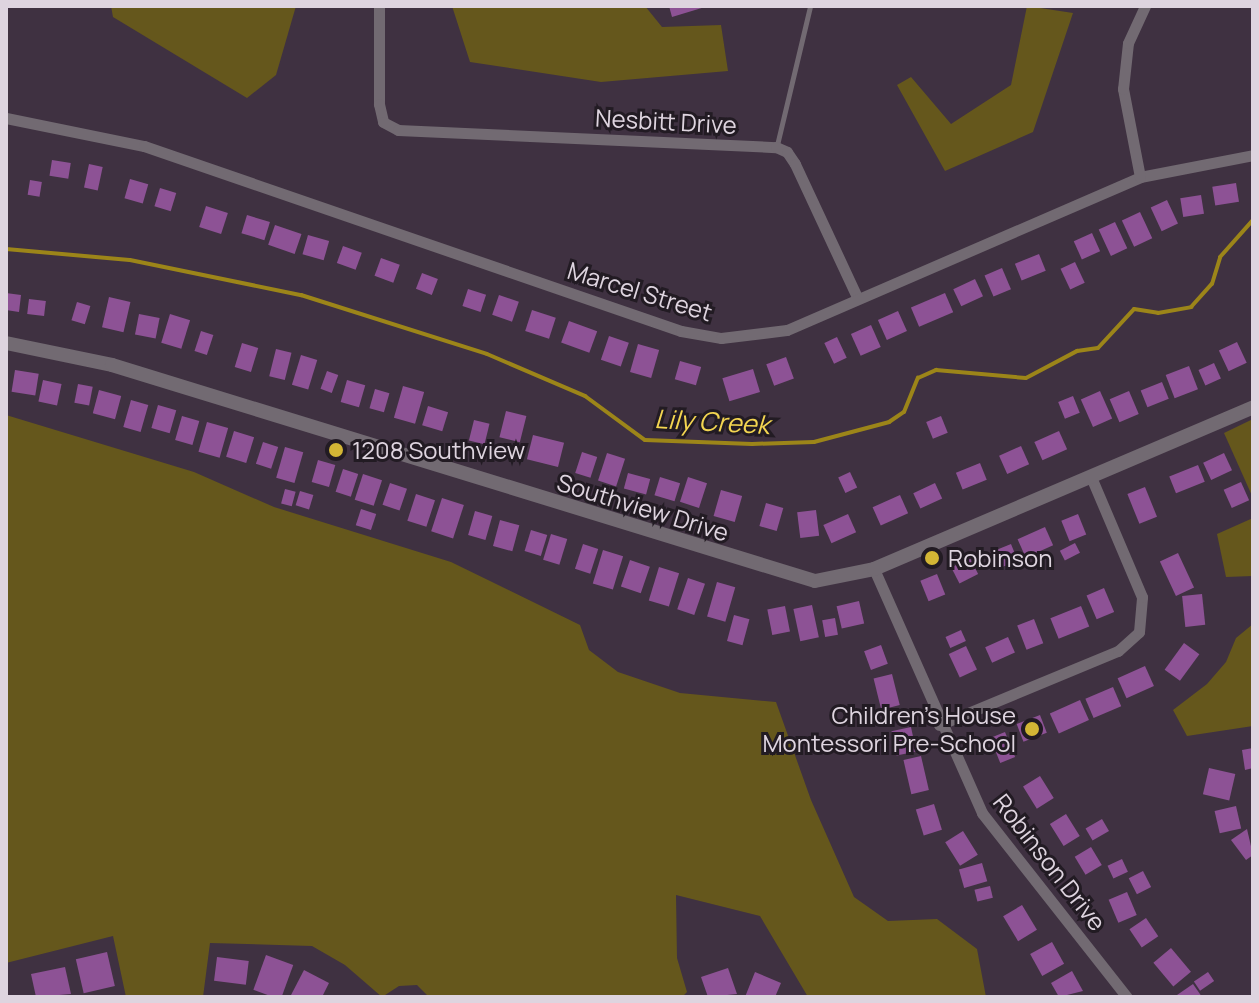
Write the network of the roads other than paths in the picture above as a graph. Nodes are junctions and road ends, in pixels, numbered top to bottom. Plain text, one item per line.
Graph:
1 (379, 6) edge
2 (810, 6) edge
3 (1145, 6) edge
4 (6, 118) edge
5 (776, 147) junction
6 (1253, 155) edge
7 (1140, 177) junction
8 (857, 297) junction
9 (6, 343) edge
10 (1253, 407) edge
11 (1091, 477) junction
12 (874, 569) junction
13 (939, 725) junction
14 (1127, 997) edge

1 - 5 street, Nesbitt Drive
2 - 5 lane
3 - 7 street
4 - 8 street, Marcel Street
5 - 8 street
6 - 7 street, Marcel Street
7 - 8 street, Marcel Street
9 - 12 street, Southview Drive
10 - 11 street, Southview Drive
11 - 12 street, Southview Drive
11 - 13 street
12 - 13 street, Robinson Drive
13 - 14 street, Robinson Drive

